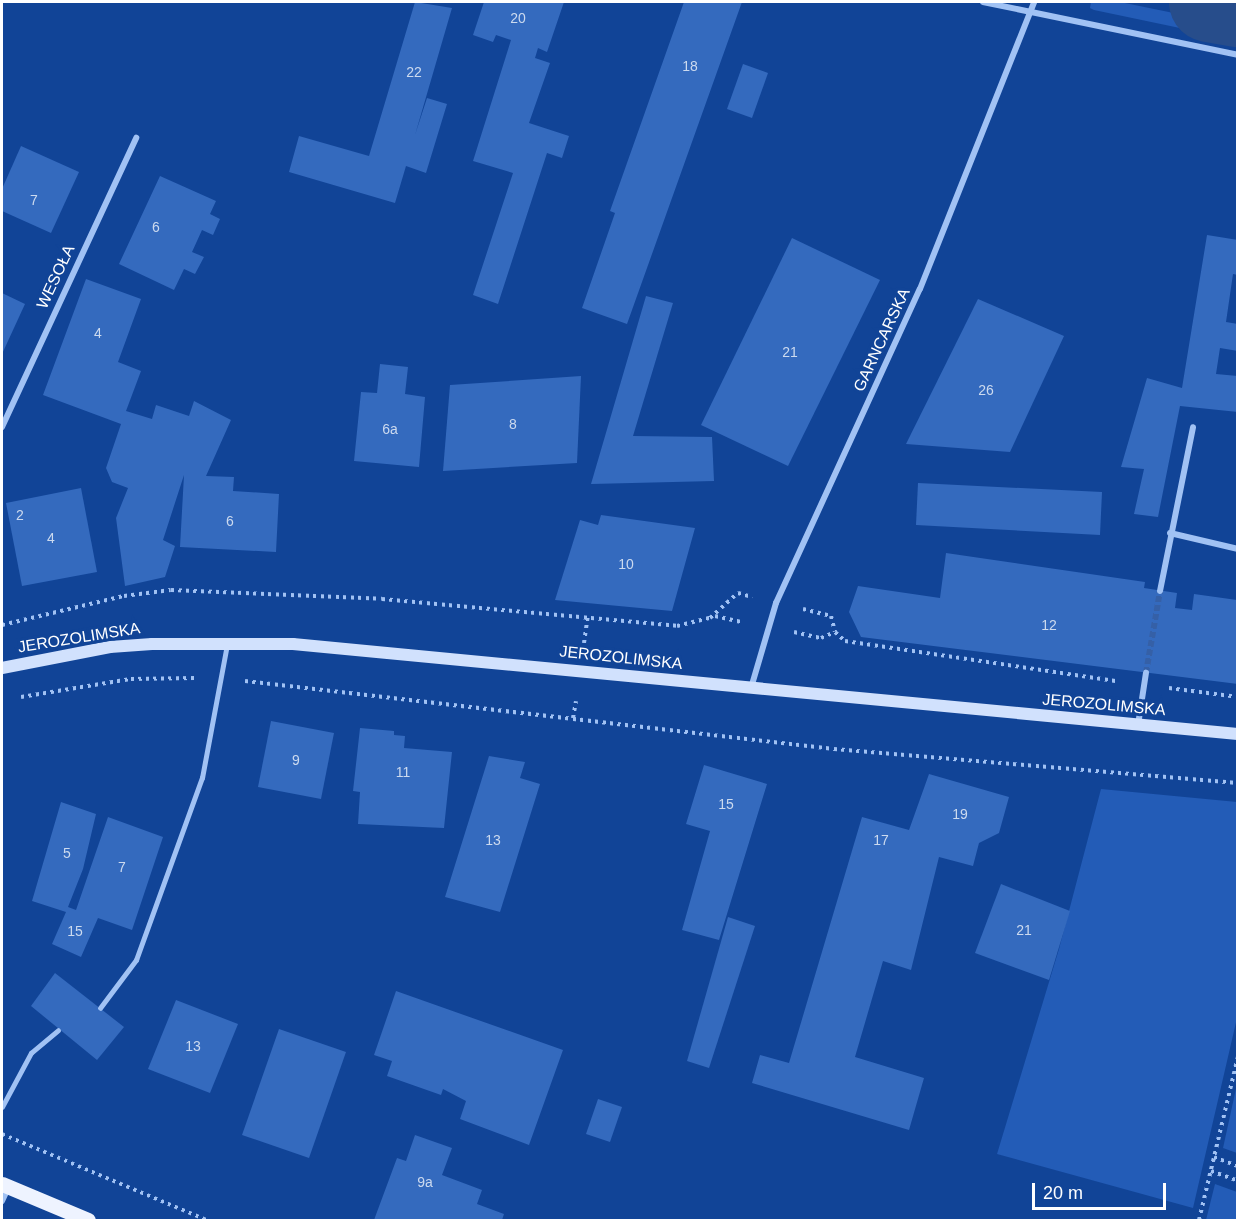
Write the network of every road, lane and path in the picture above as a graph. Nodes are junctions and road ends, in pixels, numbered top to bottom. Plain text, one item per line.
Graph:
1 (983, 2) edge
2 (1034, 2) edge
3 (1029, 13) junction
4 (1238, 55) edge
5 (136, 138) dead end
6 (2, 426) edge
7 (1194, 427) dead end
8 (1170, 533) junction
9 (1238, 549) edge
10 (1160, 591) tunnel mouth
11 (714, 615) dead end
12 (2, 625) edge
13 (835, 633) dead end
14 (227, 641) junction
15 (2, 668) edge
16 (1146, 673) tunnel mouth
17 (221, 679) junction
18 (1144, 685) junction
19 (751, 688) junction
20 (1238, 697) edge
21 (13, 699) dead end
22 (1138, 725) junction
23 (1238, 734) edge
24 (1238, 783) edge
25 (100, 1008) dead end
26 (58, 1030) dead end
27 (1238, 1056) edge
28 (2, 1107) edge
29 (2, 1134) edge
30 (1214, 1157) junction
31 (1238, 1166) edge
32 (1211, 1171) junction
33 (1238, 1181) edge
34 (5, 1185) edge
35 (2, 1201) edge
36 (88, 1221) edge
37 (207, 1221) edge
38 (1199, 1221) edge

1 - 3 street
2 - 3 street, GARNCARSKA
3 - 4 street
3 - 19 street, GARNCARSKA
5 - 6 street, WESOŁA
7 - 8 street
8 - 9 street
8 - 10 street
11 - 12 path
13 - 18 path
14 - 15 street, JEROZOLIMSKA
14 - 17 lane
14 - 19 street, JEROZOLIMSKA
16 - 18 street
17 - 21 path
17 - 24 path
17 - 25 lane
18 - 20 path
18 - 22 street
19 - 22 street, JEROZOLIMSKA
22 - 23 street, JEROZOLIMSKA
26 - 28 lane
27 - 30 path
29 - 37 path
30 - 31 path
30 - 32 path
32 - 33 path
32 - 38 path
34 - 35 street
34 - 36 main road

